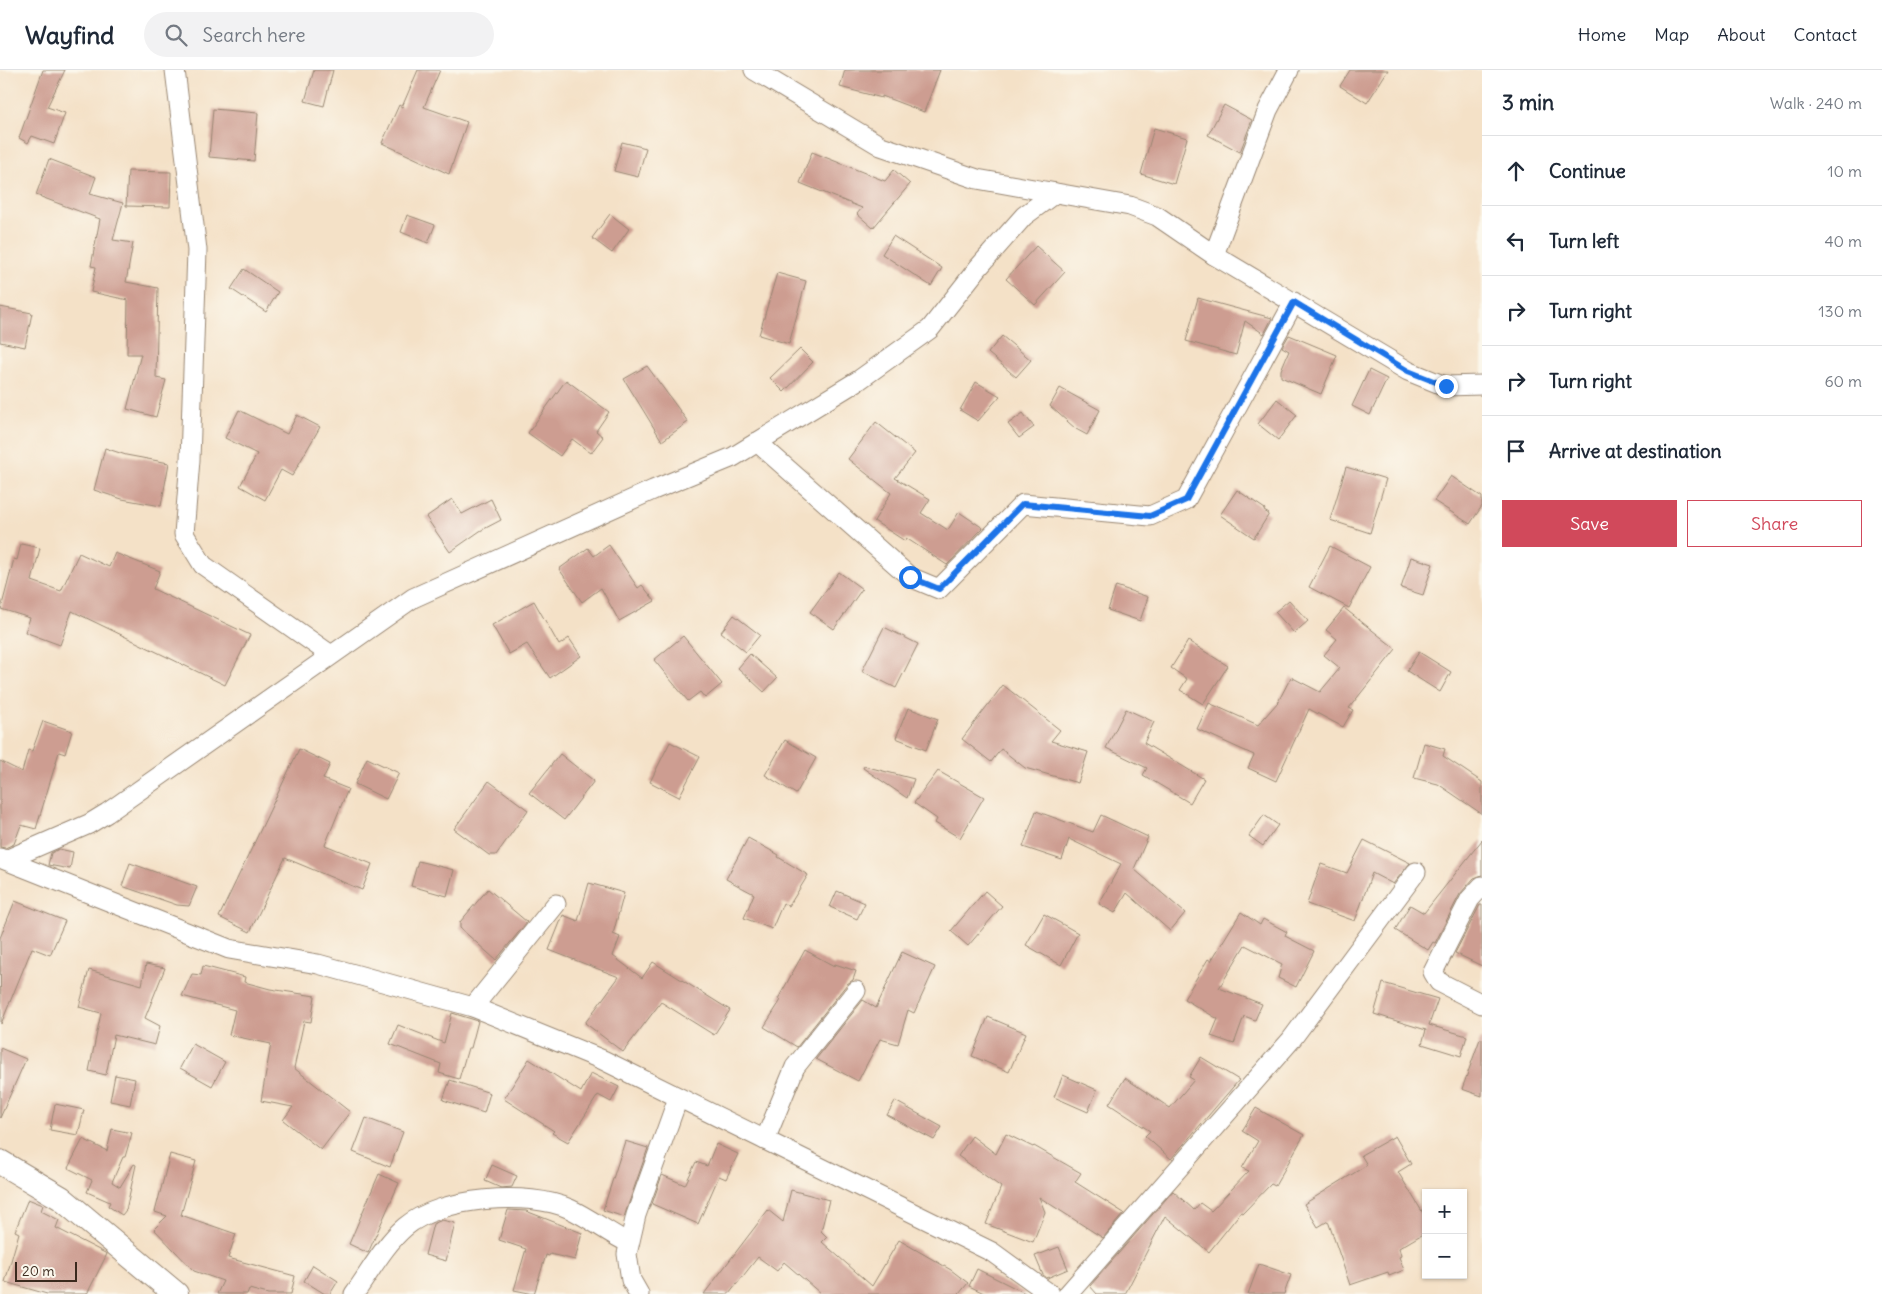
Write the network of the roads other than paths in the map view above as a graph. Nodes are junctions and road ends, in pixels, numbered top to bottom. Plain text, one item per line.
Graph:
1 (175, 70) edge
2 (754, 70) edge
3 (1289, 70) edge
4 (1055, 193) junction
5 (1214, 255) junction
6 (1294, 302) junction
7 (1479, 387) edge
8 (758, 442) junction
9 (331, 655) junction
10 (3, 859) edge
11 (1416, 872) dead end
12 (1482, 886) edge
13 (556, 904) dead end
14 (856, 991) dead end
15 (1482, 1004) edge
16 (473, 1007) junction
17 (678, 1098) junction
18 (765, 1140) junction
19 (0, 1162) edge
20 (629, 1243) junction
21 (176, 1294) edge
22 (354, 1294) edge
23 (639, 1294) edge
24 (1050, 1294) edge
25 (1068, 1294) edge

1 - 9 street
2 - 4 street
3 - 5 street
4 - 5 street
4 - 8 street
5 - 6 street
6 - 7 street
6 - 8 street
8 - 9 street
9 - 10 street
10 - 16 street
11 - 25 street
12 - 15 street
13 - 16 street
14 - 18 street
16 - 17 street
17 - 18 street
17 - 20 street
18 - 24 street
19 - 21 street
20 - 22 street
20 - 23 street

